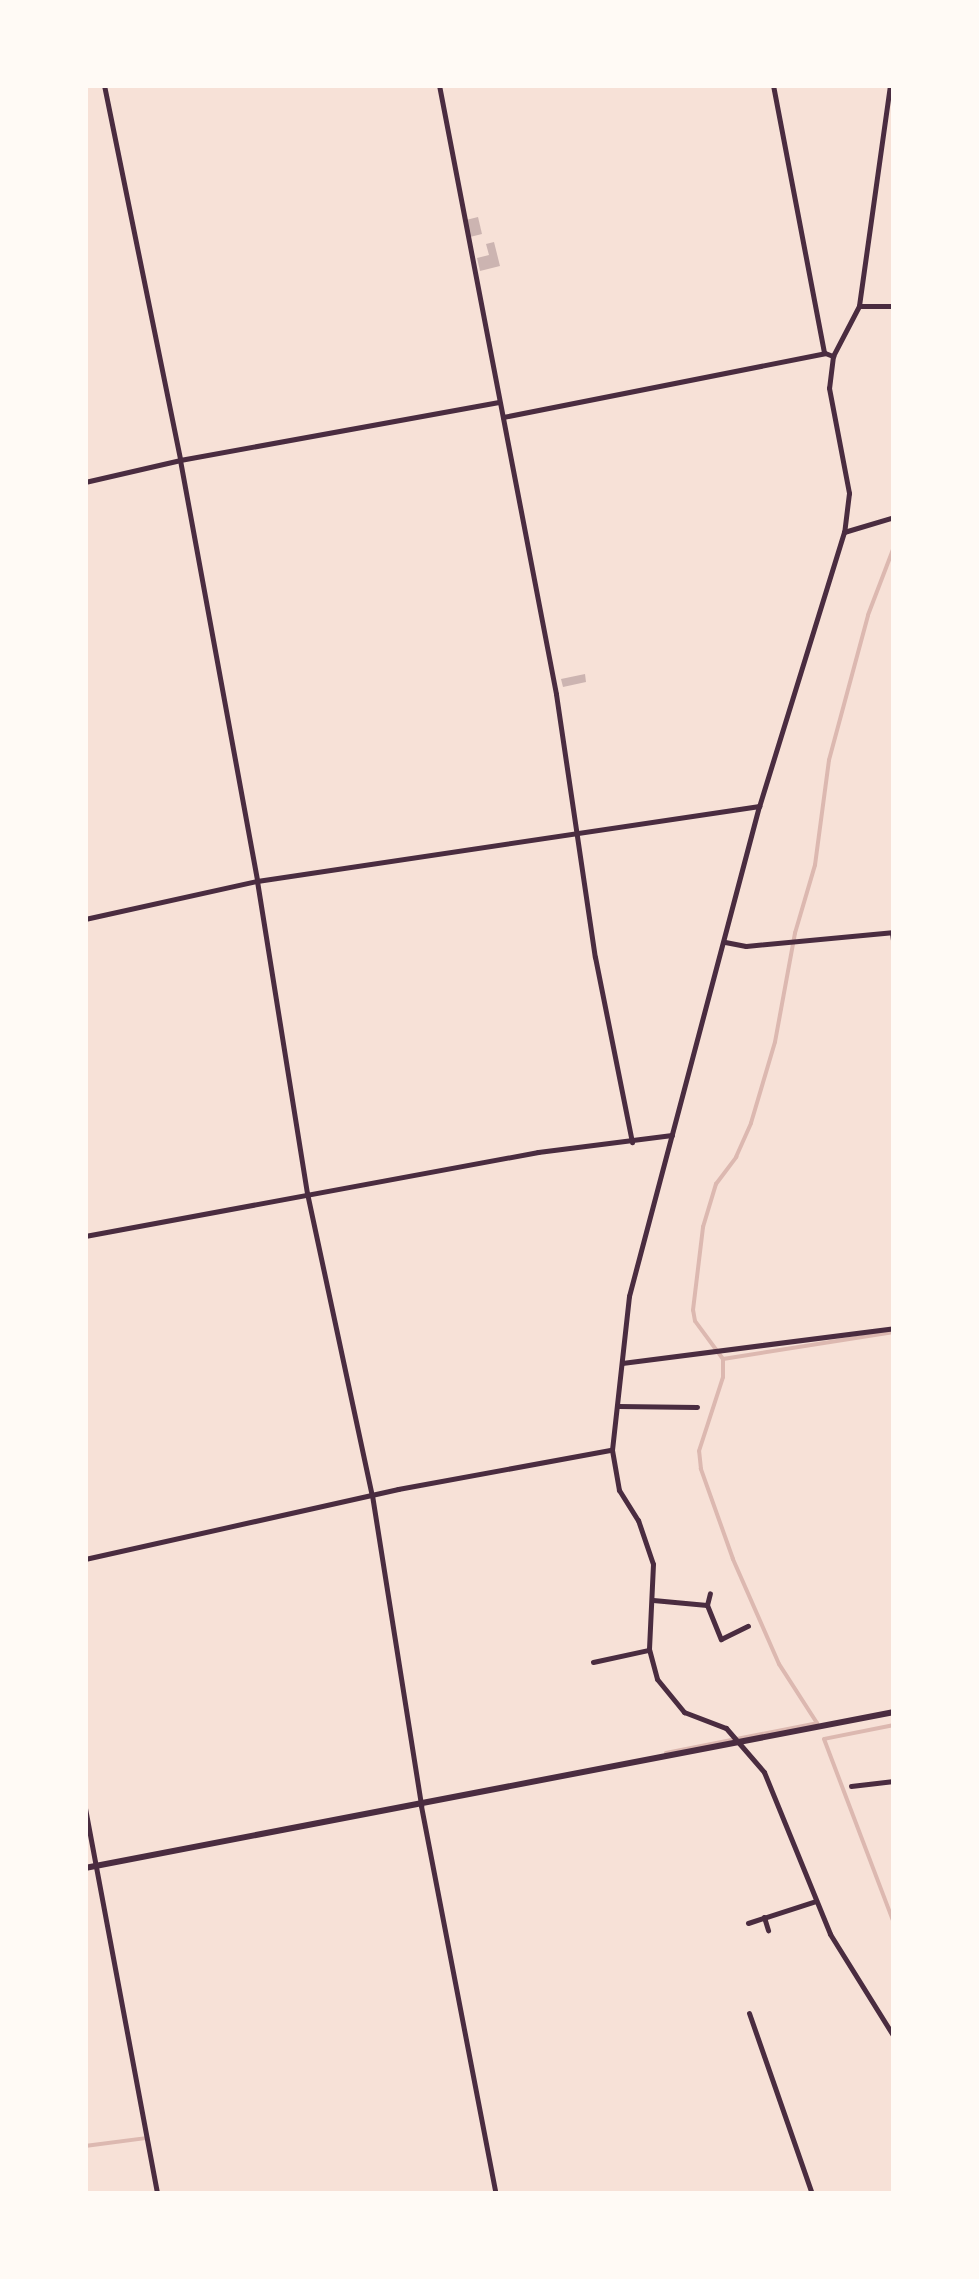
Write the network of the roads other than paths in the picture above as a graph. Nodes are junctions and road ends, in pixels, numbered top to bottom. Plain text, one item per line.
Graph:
1 (104, 85) edge
2 (439, 85) edge
3 (773, 85) edge
4 (890, 85) edge
5 (859, 306) junction
6 (894, 306) edge
7 (824, 353) junction
8 (833, 356) junction
9 (500, 402) junction
10 (503, 417) junction
11 (180, 460) junction
12 (85, 482) edge
13 (894, 518) edge
14 (844, 532) junction
15 (759, 806) junction
16 (575, 833) junction
17 (257, 881) junction
18 (85, 919) edge
19 (893, 933) edge
20 (725, 942) junction
21 (894, 947) edge
22 (672, 1135) junction
23 (632, 1142) junction
24 (308, 1193) junction
25 (85, 1236) edge
26 (894, 1328) edge
27 (622, 1363) junction
28 (618, 1406) junction
29 (697, 1408) dead end
30 (612, 1450) junction
31 (372, 1495) junction
32 (85, 1558) edge
33 (710, 1593) dead end
34 (653, 1600) junction
35 (707, 1605) junction
36 (748, 1626) dead end
37 (649, 1649) junction
38 (592, 1662) dead end
39 (894, 1712) edge
40 (742, 1743) junction
41 (894, 1781) edge
42 (851, 1786) dead end
43 (421, 1806) junction
44 (85, 1808) edge
45 (96, 1866) junction
46 (85, 1868) edge
47 (816, 1900) junction
48 (764, 1918) junction
49 (748, 1923) dead end
50 (768, 1930) dead end
51 (750, 2013) dead end
52 (894, 2037) edge
53 (157, 2194) edge
54 (496, 2194) edge
55 (812, 2194) edge

1 - 11 street
2 - 9 street
3 - 7 street
4 - 5 street
5 - 6 street
5 - 8 street
7 - 8 street
7 - 10 street
8 - 14 street
9 - 10 street
9 - 11 street
10 - 16 street
11 - 12 street
11 - 17 street
13 - 14 street
14 - 15 street
15 - 16 street
15 - 20 street
16 - 17 street
16 - 23 street
17 - 18 street
17 - 24 street
19 - 20 street
19 - 21 street
20 - 22 street
22 - 23 street
22 - 27 street
23 - 24 street
24 - 25 street
24 - 31 street
26 - 27 street
27 - 28 street
28 - 29 street
28 - 30 street
30 - 31 street
30 - 34 street
31 - 32 street
31 - 43 street
33 - 35 street
34 - 35 street
34 - 37 street
35 - 36 street
37 - 38 street
37 - 40 street
39 - 40 street
40 - 43 street
40 - 47 street
41 - 42 street
43 - 45 street
43 - 54 street
44 - 45 street
45 - 46 street
45 - 53 street
47 - 48 street
47 - 52 street
48 - 49 street
48 - 50 street
51 - 55 street

